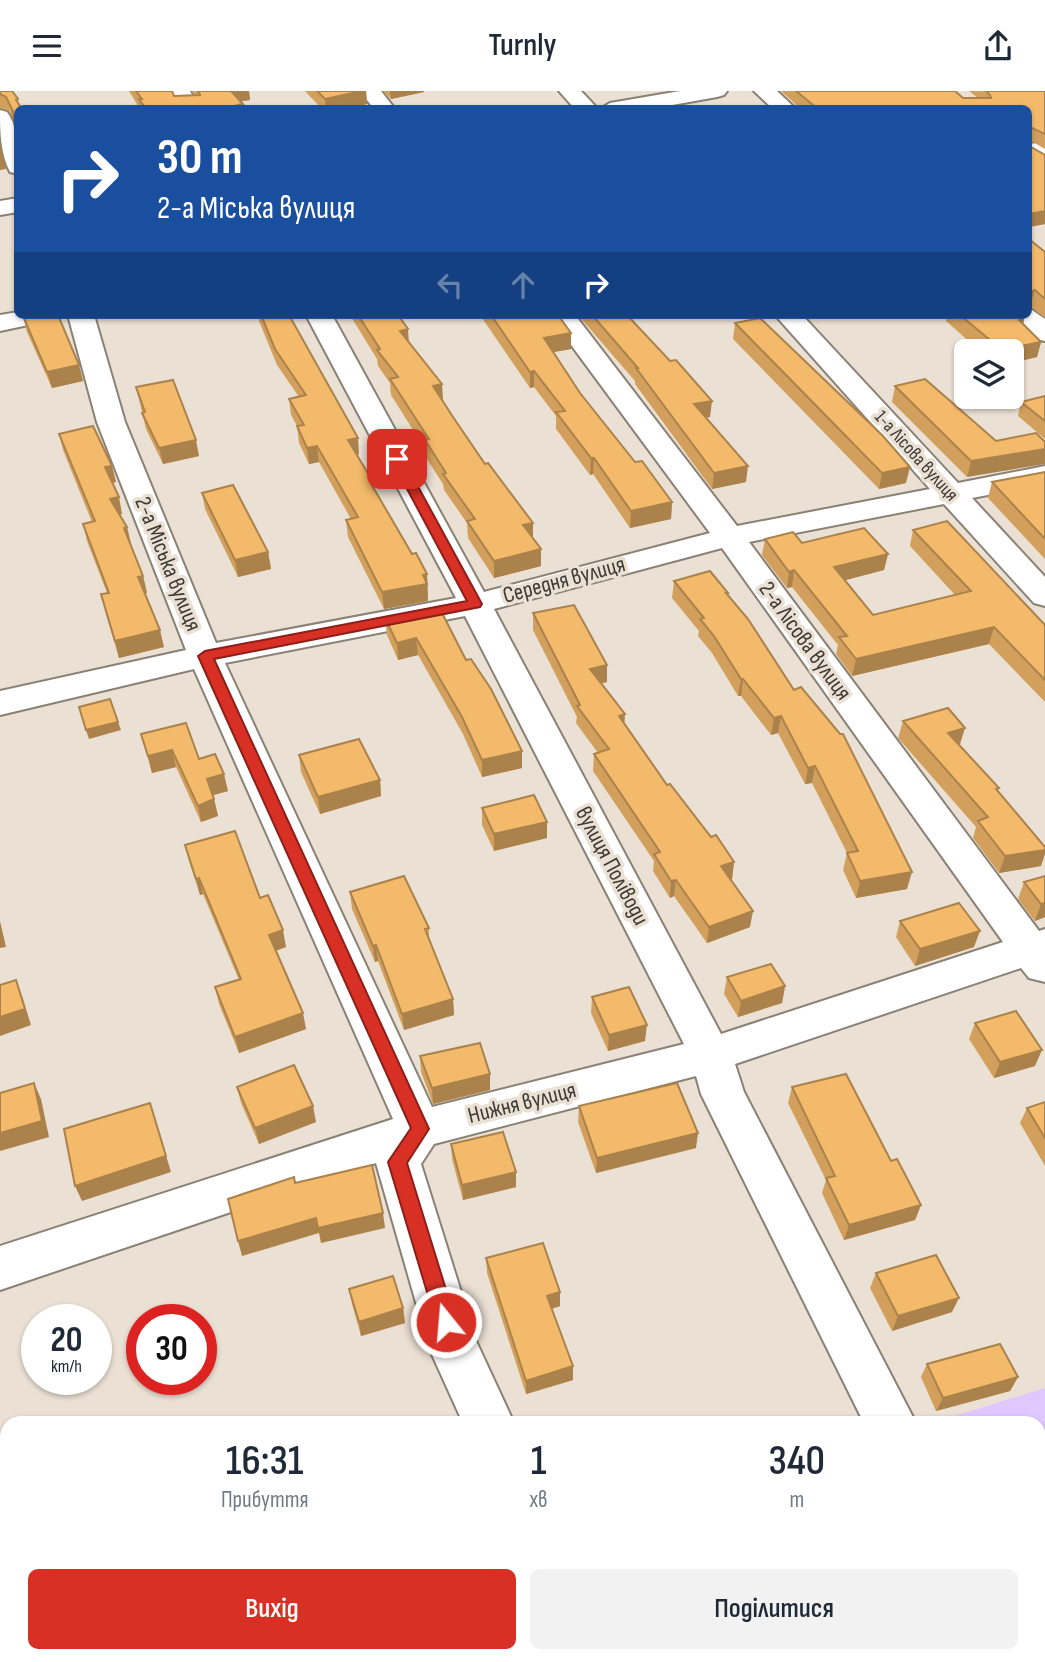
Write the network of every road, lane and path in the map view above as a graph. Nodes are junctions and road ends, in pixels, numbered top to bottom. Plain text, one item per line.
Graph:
1 (370, 91) edge
2 (569, 91) edge
3 (717, 91) edge
4 (764, 91) edge
5 (382, 105) edge
6 (584, 105) edge
7 (634, 105) edge
8 (781, 105) edge
9 (0, 116) edge
10 (14, 156) edge
11 (22, 319) edge
12 (82, 319) edge
13 (321, 319) edge
14 (565, 319) edge
15 (792, 319) edge
16 (1029, 319) edge
17 (0, 323) edge
18 (1045, 333) edge
19 (1045, 475) edge
20 (950, 493) junction
21 (729, 537) junction
22 (1045, 596) edge
23 (475, 604) junction
24 (205, 656) junction
25 (0, 703) edge
26 (1040, 954) edge
27 (711, 1055) junction
28 (420, 1129) junction
29 (0, 1268) edge
30 (486, 1416) edge
31 (887, 1416) edge

1 - 5 street
2 - 6 street
3 - 7 street
4 - 8 street
9 - 10 street
11 - 17 street
12 - 24 street, 2-а Міська вулиця
13 - 23 street, вулиця Поліводи
14 - 21 street, 2-а Лісова вулиця
15 - 20 street, 1-а Лісова вулиця
16 - 18 street
19 - 20 street, Середня вулиця
20 - 21 street, Середня вулиця
20 - 22 street, 1-а Лісова вулиця
21 - 23 street, Середня вулиця
21 - 26 street, 2-а Лісова вулиця
23 - 24 street, Середня вулиця
23 - 27 street, вулиця Поліводи
24 - 25 street, Середня вулиця
24 - 28 street, 2-а Міська вулиця
26 - 27 street, Нижня вулиця
27 - 28 street, Нижня вулиця
27 - 31 street, вулиця Поліводи
28 - 29 street, Нижня вулиця
28 - 30 street

